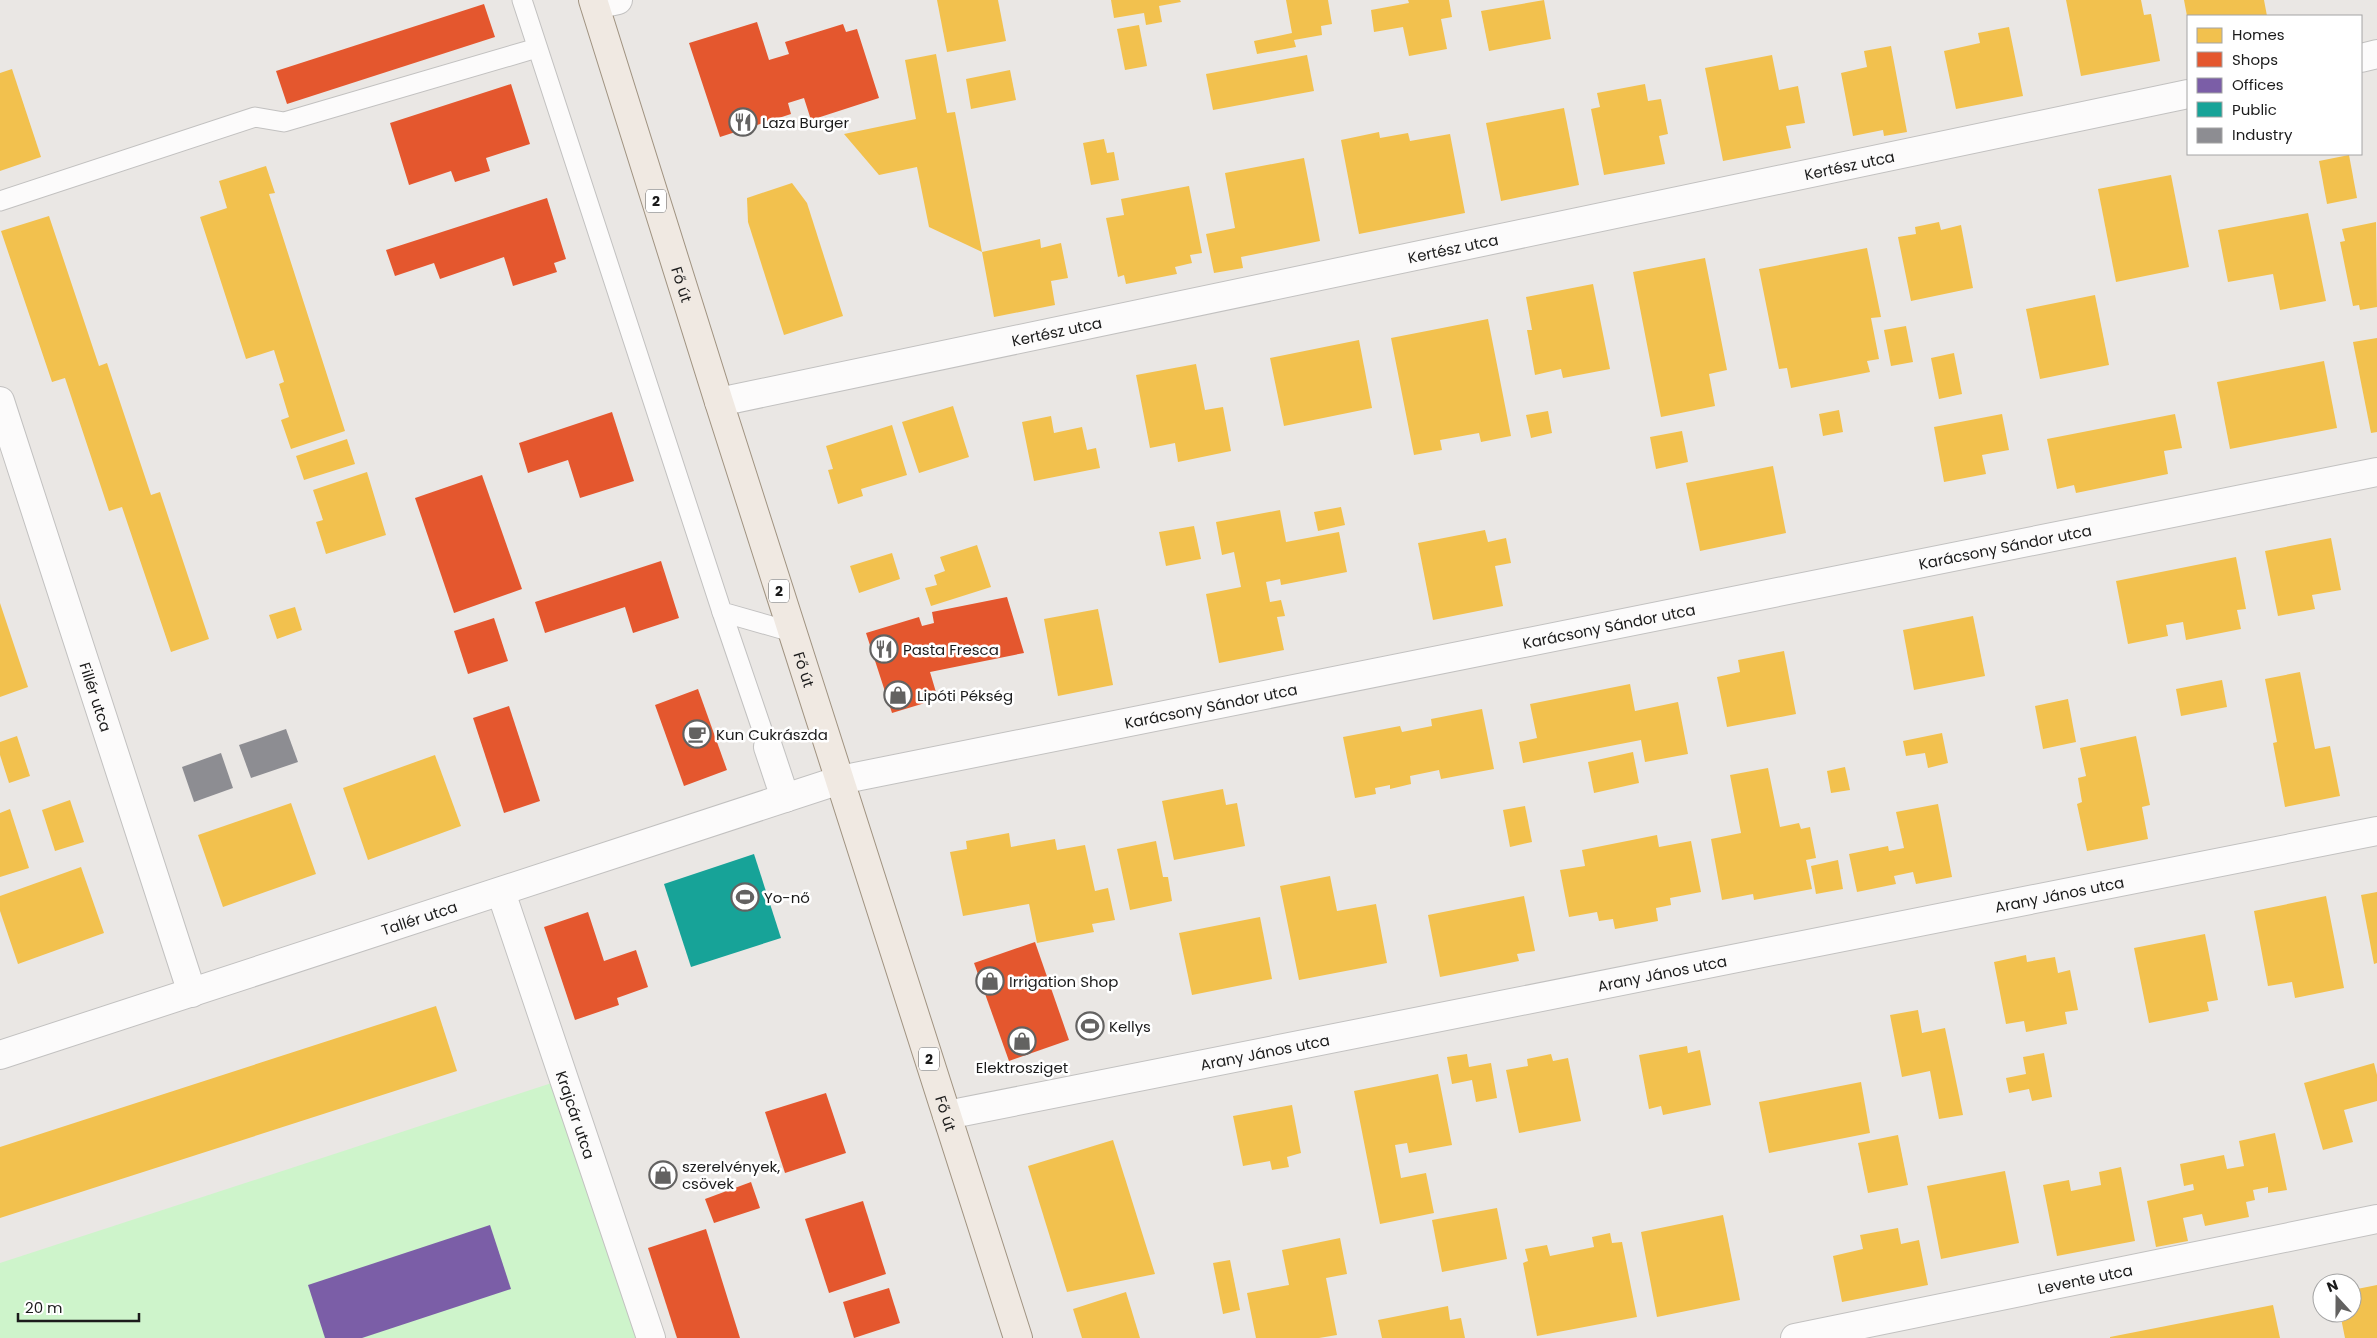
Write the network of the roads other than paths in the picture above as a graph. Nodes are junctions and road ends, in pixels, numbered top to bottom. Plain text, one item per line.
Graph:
1 (522, 0) edge
2 (602, 2) edge
3 (537, 48) junction
4 (2377, 54) edge
5 (2362, 58) edge
6 (2187, 94) edge
7 (0, 201) edge
8 (0, 401) edge
9 (719, 402) junction
10 (2377, 472) edge
11 (722, 612) junction
12 (792, 632) junction
13 (768, 747) joint
14 (840, 780) junction
15 (785, 798) junction
16 (2377, 831) edge
17 (501, 892) junction
18 (192, 993) junction
19 (0, 1055) edge
20 (947, 1115) junction
21 (2377, 1219) edge
22 (651, 1338) edge
23 (1018, 1338) edge
24 (1795, 1338) edge

1 - 3 lane
2 - 9 main road, Fő út / 2
3 - 7 lane
3 - 11 lane
4 - 5 street
6 - 9 street, Kertész utca
8 - 18 street, Fillér utca
9 - 12 main road, Fő út / 2
10 - 14 street, Karácsony Sándor utca
11 - 12 lane
11 - 13 lane
12 - 14 main road, Fő út / 2
13 - 15 street
14 - 15 street, Tallér utca
14 - 20 main road, Fő út / 2
15 - 17 street, Tallér utca
16 - 20 street, Arany János utca
17 - 18 street, Tallér utca
17 - 22 street, Krajcár utca
18 - 19 street, Tallér utca
20 - 23 main road, Fő út / 2
21 - 24 street, Levente utca

